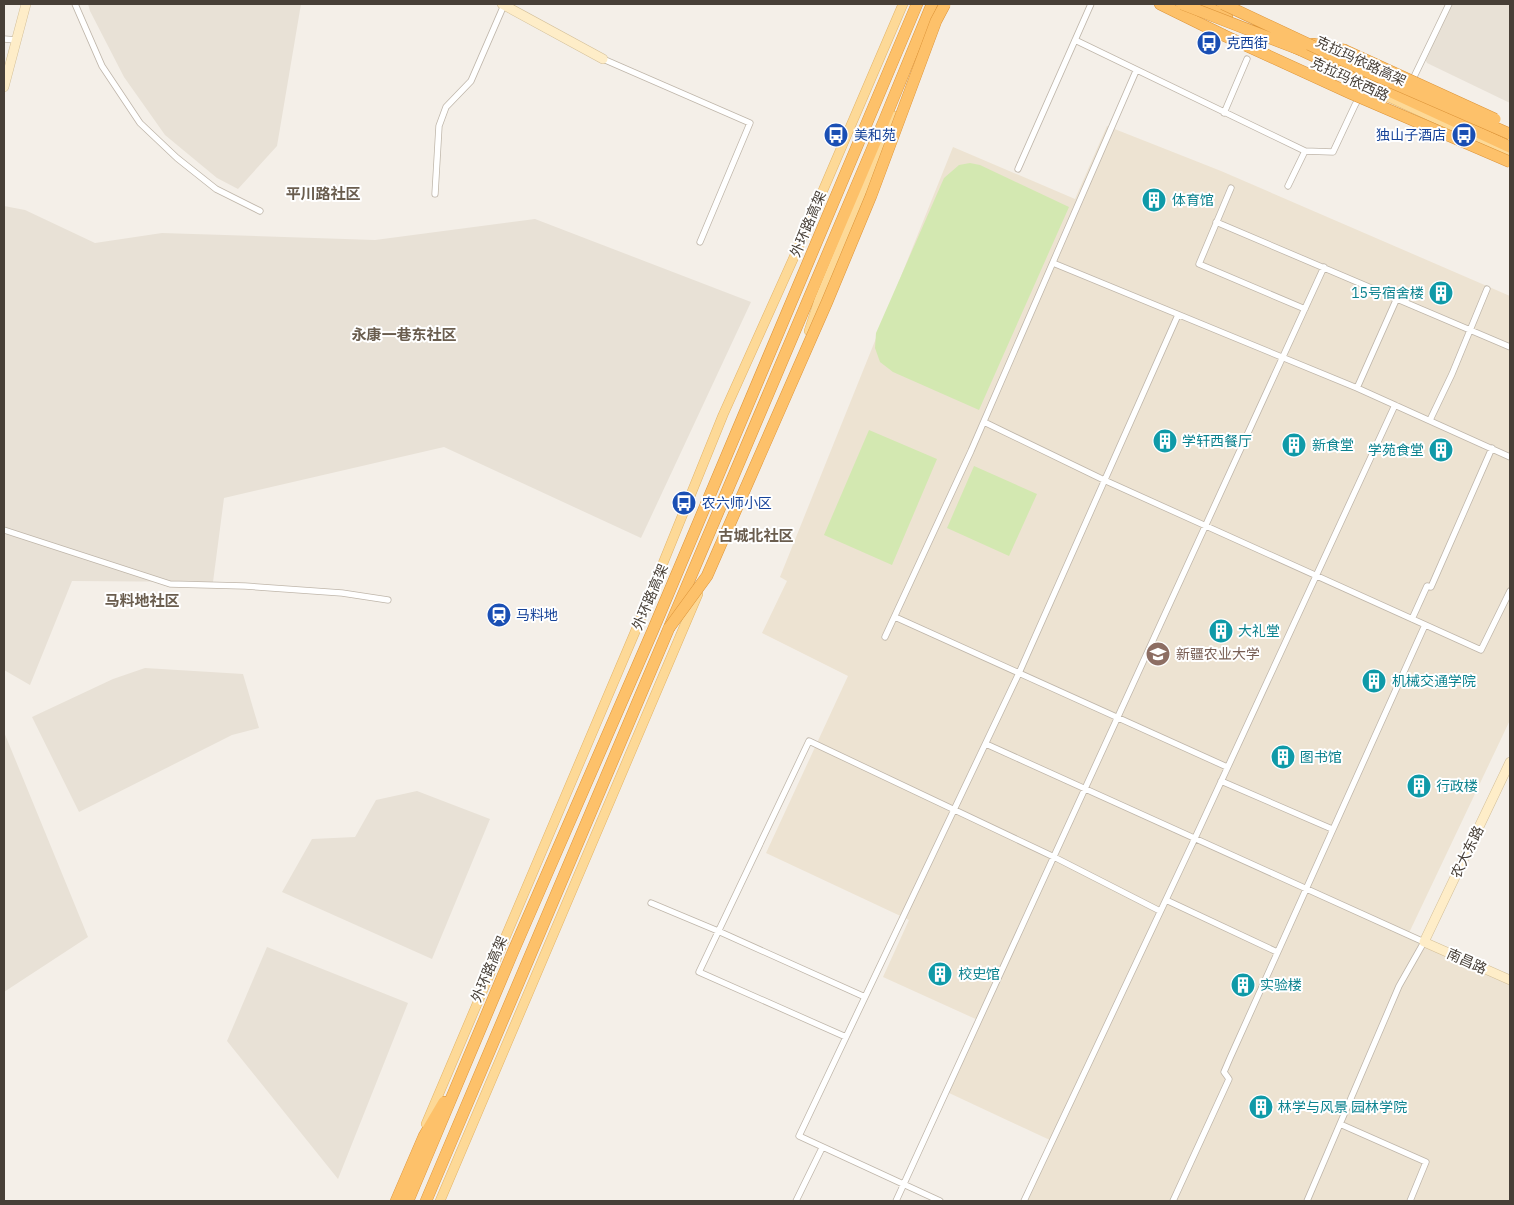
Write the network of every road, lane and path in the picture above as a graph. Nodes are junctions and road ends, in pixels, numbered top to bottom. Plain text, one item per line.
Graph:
1 (26, 4) edge
2 (75, 4) edge
3 (503, 4) edge
4 (903, 4) edge
5 (917, 4) edge
6 (932, 4) edge
7 (943, 4) edge
8 (1091, 4) edge
9 (1160, 4) edge
10 (1182, 4) edge
11 (1190, 4) edge
12 (1199, 4) edge
13 (1217, 4) edge
14 (1223, 4) edge
15 (1231, 4) edge
16 (1448, 4) edge
17 (1253, 18) junction
18 (4, 39) edge
19 (16, 40) junction
20 (1075, 40) junction
21 (1301, 46) junction
22 (603, 59) joint
23 (1248, 59) dead end
24 (1136, 71) junction
25 (1366, 86) junction
26 (4, 87) edge
27 (1408, 88) junction
28 (1224, 113) junction
29 (1510, 126) edge
30 (1510, 134) edge
31 (1510, 148) edge
32 (1305, 151) junction
33 (1510, 153) edge
34 (1510, 162) edge
35 (1018, 169) dead end
36 (1288, 186) dead end
37 (1231, 188) dead end
38 (435, 194) dead end
39 (260, 210) dead end
40 (1216, 222) junction
41 (700, 242) dead end
42 (1052, 263) junction
43 (1324, 267) junction
44 (1488, 289) dead end
45 (1397, 298) junction
46 (1305, 309) junction
47 (1178, 315) junction
48 (1470, 330) junction
49 (1510, 347) edge
50 (1283, 358) junction
51 (1357, 388) junction
52 (1395, 404) junction
53 (1430, 420) junction
54 (984, 422) junction
55 (1492, 448) junction
56 (1510, 457) edge
57 (1104, 480) junction
58 (1206, 526) junction
59 (4, 530) edge
60 (1316, 576) junction
61 (1510, 590) edge
62 (388, 600) dead end
63 (895, 617) junction
64 (1412, 619) junction
65 (1425, 625) junction
66 (668, 628) junction
67 (885, 637) dead end
68 (1018, 673) junction
69 (1118, 718) junction
70 (986, 744) junction
71 (1510, 762) edge
72 (1227, 768) junction
73 (1221, 781) junction
74 (1086, 788) junction
75 (954, 810) junction
76 (1332, 829) junction
77 (1195, 838) junction
78 (1054, 857) junction
79 (1305, 888) junction
80 (1166, 900) junction
81 (650, 903) dead end
82 (1160, 912) junction
83 (718, 931) junction
84 (1424, 942) junction
85 (1277, 952) junction
86 (1510, 980) edge
87 (865, 997) junction
88 (846, 1037) junction
89 (462, 1073) junction
90 (1340, 1124) junction
91 (822, 1148) junction
92 (904, 1184) junction
93 (396, 1201) edge
94 (408, 1201) edge
95 (426, 1201) edge
96 (440, 1201) edge
97 (796, 1201) edge
98 (896, 1201) edge
99 (940, 1201) edge
100 (1024, 1201) edge
101 (1173, 1201) edge
102 (1307, 1201) edge
103 (1410, 1201) edge

1 - 19 street
2 - 39 street
3 - 22 street
3 - 38 street
4 - 93 main road
5 - 89 highway, 外环路高架
6 - 66 highway, bridge
7 - 66 highway, bridge
7 - 96 main road
8 - 20 street
9 - 34 highway, bridge
10 - 21 highway, bridge
11 - 25 main road, 克拉玛依西路
12 - 21 highway, 克拉玛依路高架, bridge
13 - 21 main road, 克拉玛依西路
14 - 17 highway, 克拉玛依路高架, bridge
15 - 17 highway, bridge
16 - 27 street
17 - 30 highway, 克拉玛依路高架, bridge
18 - 19 street
19 - 26 street
20 - 24 street
20 - 35 street
21 - 27 main road, 克拉玛依西路
21 - 29 highway, bridge
21 - 31 highway, 克拉玛依路高架
22 - 41 street
23 - 28 street
24 - 28 street
24 - 42 street
25 - 32 street
25 - 33 main road, 克拉玛依西路
27 - 30 main road, 克拉玛依西路
28 - 32 street
32 - 36 street
37 - 40 street
40 - 43 street
40 - 46 street
42 - 47 street
42 - 54 street
43 - 45 street
43 - 46 street
44 - 48 street
45 - 48 street
45 - 51 street
46 - 50 street
47 - 50 street
47 - 57 street
48 - 49 street
48 - 53 street
50 - 51 street
50 - 58 street
51 - 52 street
52 - 53 street
52 - 60 street
53 - 55 street
54 - 57 street
54 - 63 street
55 - 56 street
55 - 64 street
57 - 58 street
57 - 68 street
58 - 60 street
58 - 69 street
59 - 62 street
60 - 64 street
60 - 72 street
61 - 65 street
63 - 67 street
63 - 68 street
64 - 65 street
65 - 76 street
66 - 95 highway
68 - 69 street
68 - 70 street
69 - 72 street
69 - 74 street
70 - 74 street
70 - 75 street
71 - 84 street, 农大东路
72 - 73 street
73 - 76 street
73 - 77 street
74 - 77 street
74 - 78 street
75 - 78 street
75 - 83 street
75 - 87 street
76 - 79 street
77 - 79 street
77 - 80 street
78 - 82 street
78 - 92 street
79 - 84 street
79 - 85 street
80 - 82 street
80 - 85 street
81 - 83 street
82 - 100 street
83 - 87 street
83 - 88 street
84 - 86 street, 南昌路
84 - 90 street
85 - 101 street
87 - 88 street
88 - 91 street
89 - 93 highway
89 - 94 highway, 外环路高架
90 - 102 street
90 - 103 street
91 - 92 street
91 - 97 street
92 - 98 street
92 - 99 street

